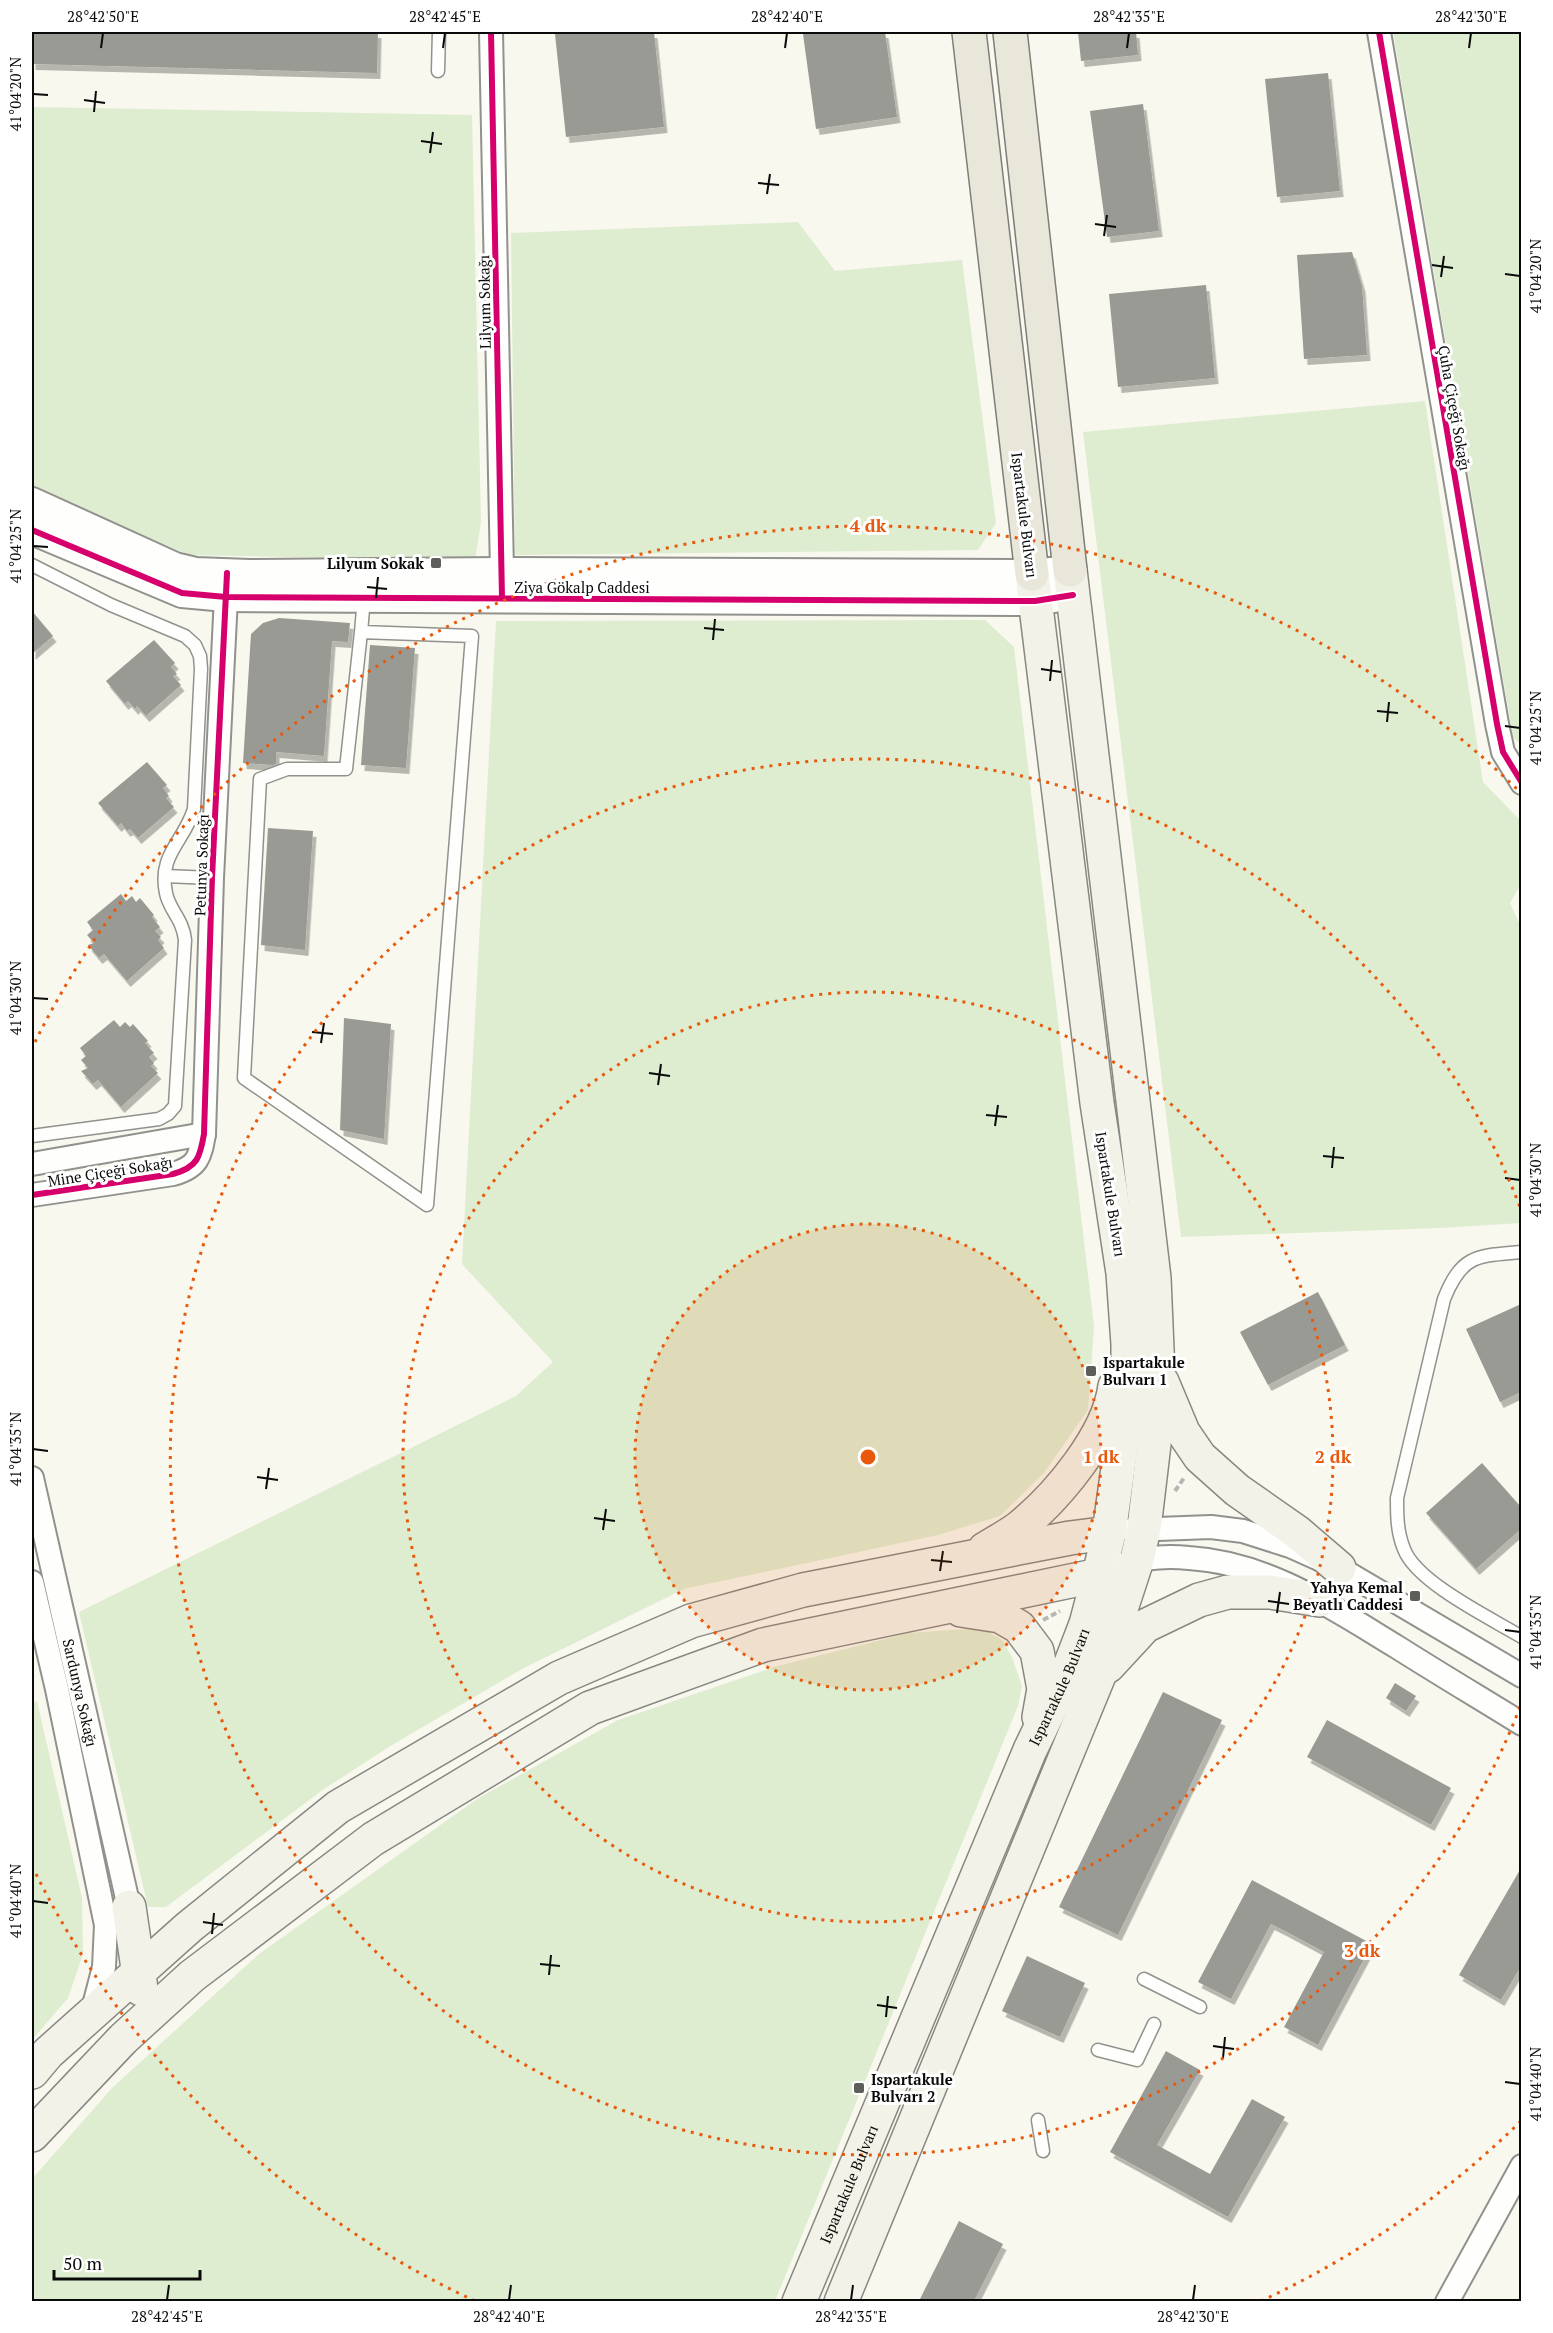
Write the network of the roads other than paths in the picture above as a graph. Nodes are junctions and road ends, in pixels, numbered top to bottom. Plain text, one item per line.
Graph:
1 (439, 32) edge
2 (491, 32) edge
3 (969, 32) edge
4 (1010, 32) edge
5 (1379, 32) edge
6 (438, 71) dead end
7 (32, 502) edge
8 (32, 530) edge
9 (32, 565) edge
10 (1071, 583) junction
11 (226, 585) junction
12 (502, 585) junction
13 (1034, 587) junction
14 (364, 598) junction
15 (361, 632) junction
16 (1521, 783) edge
17 (165, 876) junction
18 (212, 878) junction
19 (204, 1134) junction
20 (32, 1136) edge
21 (32, 1164) edge
22 (32, 1195) edge
23 (1521, 1252) edge
24 (1126, 1304) junction
25 (1158, 1372) junction
26 (32, 1478) edge
27 (1144, 1528) junction
28 (1109, 1533) junction
29 (971, 1558) junction
30 (1137, 1560) junction
31 (1339, 1568) junction
32 (1099, 1575) junction
33 (32, 1582) edge
34 (1320, 1600) junction
35 (941, 1607) junction
36 (1521, 1638) edge
37 (69, 1639) junction
38 (48, 1650) junction
39 (1101, 1673) junction
40 (1521, 1676) edge
41 (1521, 1724) edge
42 (1030, 1750) junction
43 (129, 1908) junction
44 (189, 1927) junction
45 (138, 1972) junction
46 (1144, 1979) dead end
47 (1200, 2007) dead end
48 (92, 2013) junction
49 (1154, 2024) dead end
50 (123, 2039) junction
51 (1098, 2049) dead end
52 (32, 2072) edge
53 (1038, 2120) dead end
54 (32, 2135) edge
55 (1043, 2151) dead end
56 (1521, 2166) edge
57 (799, 2301) edge
58 (840, 2301) edge
59 (1447, 2301) edge

1 - 6 lane
2 - 12 street, Lilyum Sokağı
3 - 13 main road, Ispartakule Bulvarı
4 - 10 main road, Ispartakule Bulvarı
5 - 16 street, Çuha Çiçeği Sokağı
7 - 11 street
8 - 11 street, Ziya Gökalp Caddesi
9 - 17 lane
10 - 13 street
10 - 25 main road, Ispartakule Bulvarı
11 - 12 street
11 - 14 street, Ziya Gökalp Caddesi
11 - 18 street, Petunya Sokağı
12 - 13 street
12 - 14 street, Ziya Gökalp Caddesi
13 - 24 main road, Ispartakule Bulvarı
14 - 15 lane
15 - 15 lane
17 - 18 lane
17 - 20 lane
18 - 19 street, Petunya Sokağı
19 - 21 street, Mine Çiçeği Sokağı
19 - 22 street, Mine Çiçeği Sokağı
23 - 36 lane
24 - 28 main road, Ispartakule Bulvarı
24 - 29 main road
25 - 27 main road, Ispartakule Bulvarı
25 - 31 main road
26 - 37 street, Sardunya Sokağı
27 - 28 street
27 - 30 main road, Ispartakule Bulvarı
27 - 31 street
28 - 29 main road
28 - 32 main road, Ispartakule Bulvarı
29 - 44 main road
30 - 32 street
30 - 34 street
30 - 39 main road, Ispartakule Bulvarı
31 - 40 street
32 - 35 main road
32 - 42 main road, Ispartakule Bulvarı
33 - 38 street, Sardunya Sokağı
34 - 39 main road
34 - 41 street
35 - 42 main road
35 - 50 main road
37 - 38 street
37 - 43 street, Sardunya Sokağı
38 - 48 street, Sardunya Sokağı
39 - 58 main road, Ispartakule Bulvarı
42 - 57 main road, Ispartakule Bulvarı
43 - 44 main road
43 - 45 main road
44 - 45 main road
45 - 48 main road
45 - 50 main road
46 - 47 lane
48 - 52 main road
49 - 51 lane
50 - 54 main road
53 - 55 lane
56 - 59 street

